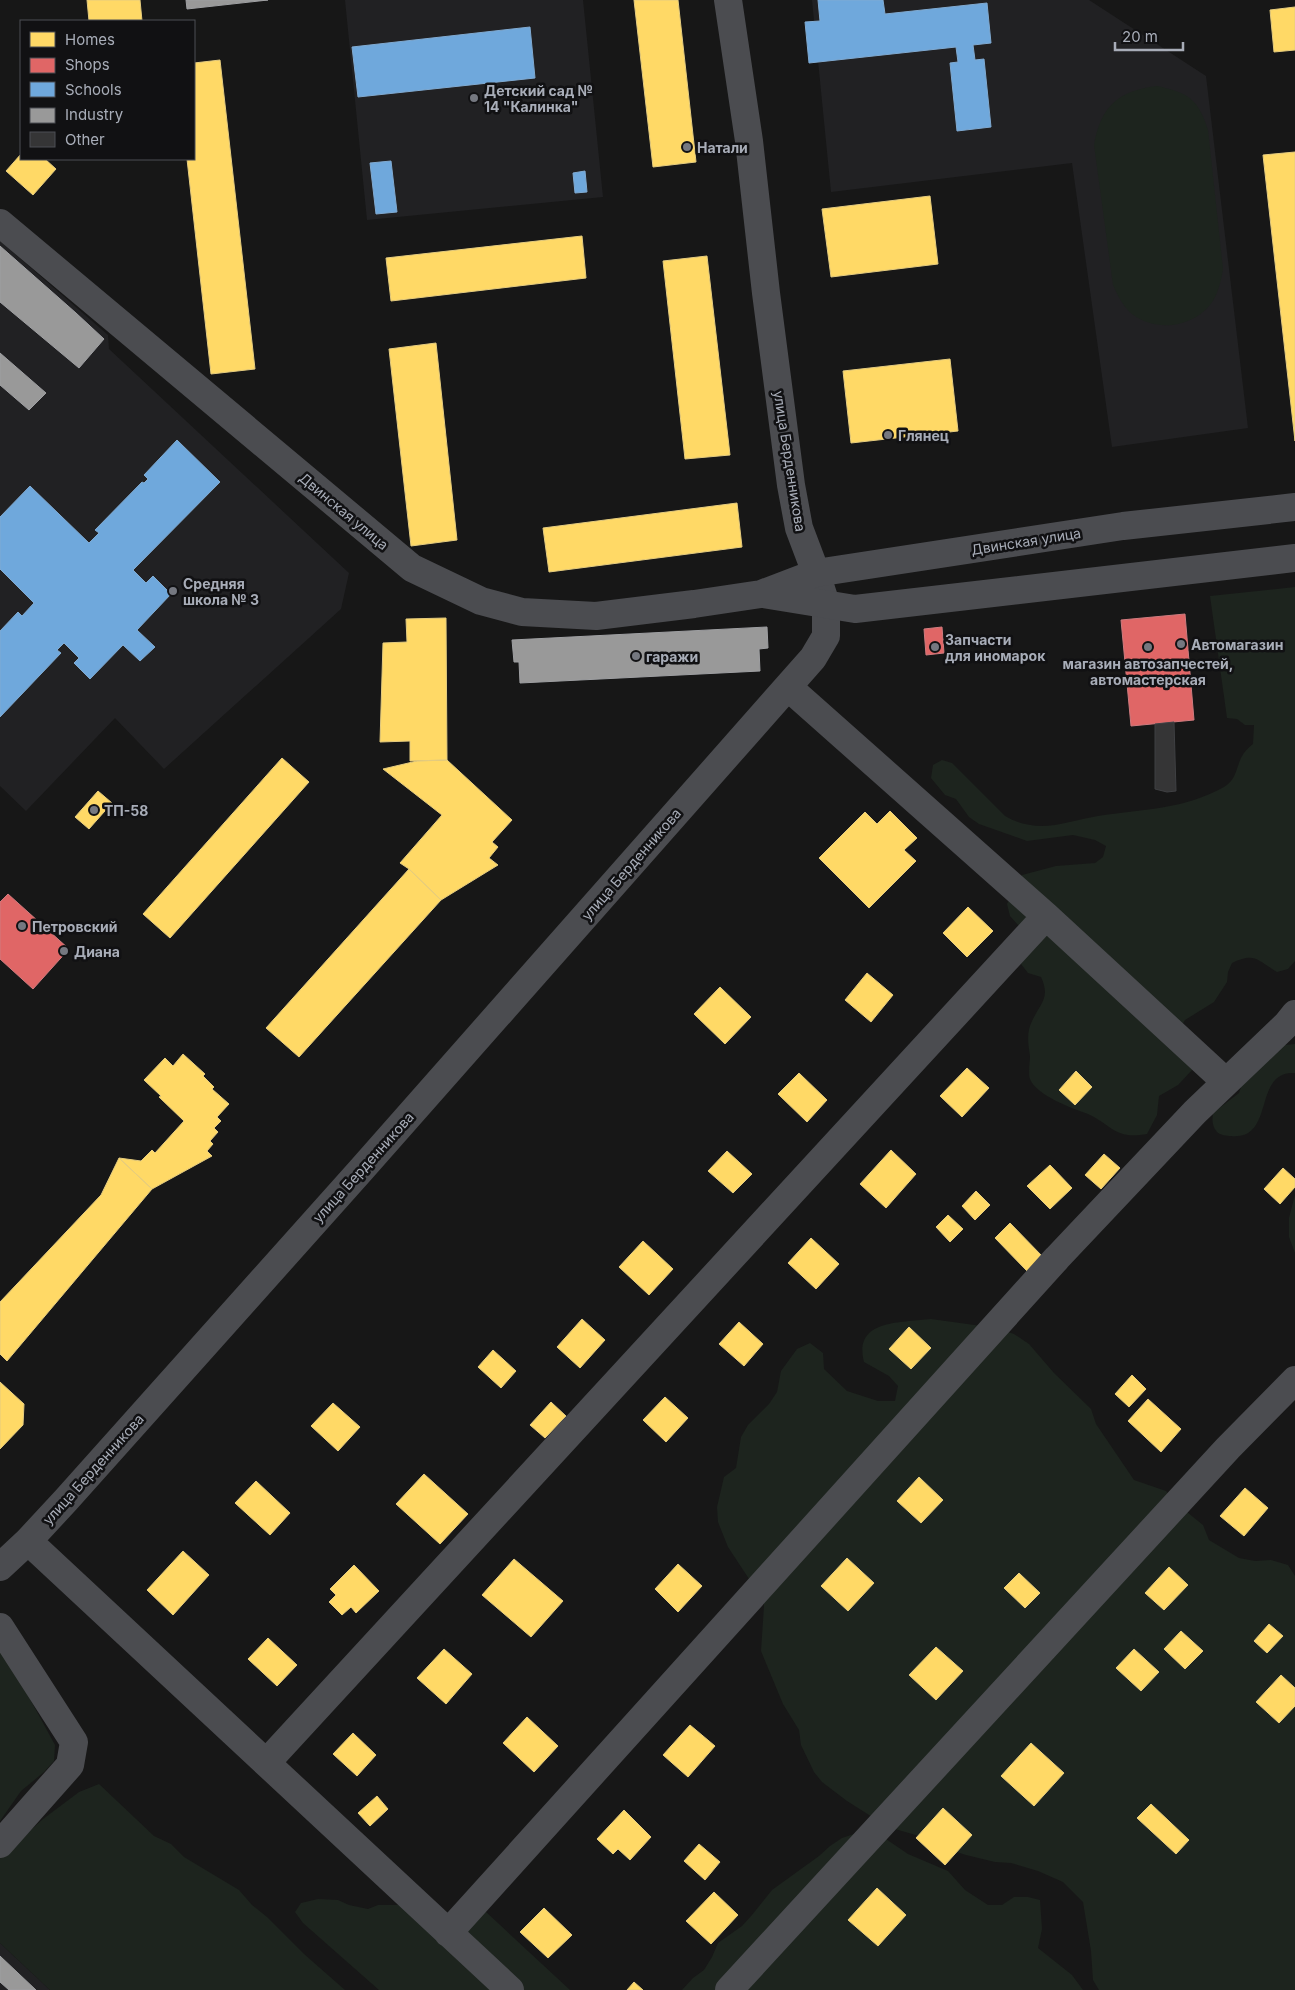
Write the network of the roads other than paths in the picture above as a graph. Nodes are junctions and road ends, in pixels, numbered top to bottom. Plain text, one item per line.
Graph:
1 (728, 0) edge
2 (0, 223) edge
3 (1295, 507) edge
4 (1295, 558) edge
5 (816, 573) junction
6 (761, 594) junction
7 (826, 604) junction
8 (788, 687) junction
9 (1046, 916) junction
10 (1295, 1014) edge
11 (1226, 1082) junction
12 (1295, 1380) edge
13 (28, 1541) junction
14 (0, 1567) edge
15 (0, 1627) edge
16 (267, 1762) junction
17 (0, 1844) edge
18 (448, 1933) junction
19 (510, 1990) edge
20 (729, 1990) edge

1 - 5 street, улица Берденникова
2 - 6 street, Двинская улица
3 - 5 street, Двинская улица
4 - 7 street, Двинская улица
5 - 6 street, Двинская улица
5 - 7 street, улица Берденникова
6 - 7 street, Двинская улица
7 - 8 street, улица Берденникова
8 - 9 street
8 - 13 street, улица Берденникова
9 - 11 street
9 - 16 street
10 - 11 street
11 - 18 street
12 - 20 street
13 - 14 street, улица Берденникова
13 - 16 street
15 - 17 street
16 - 18 street
18 - 19 street

